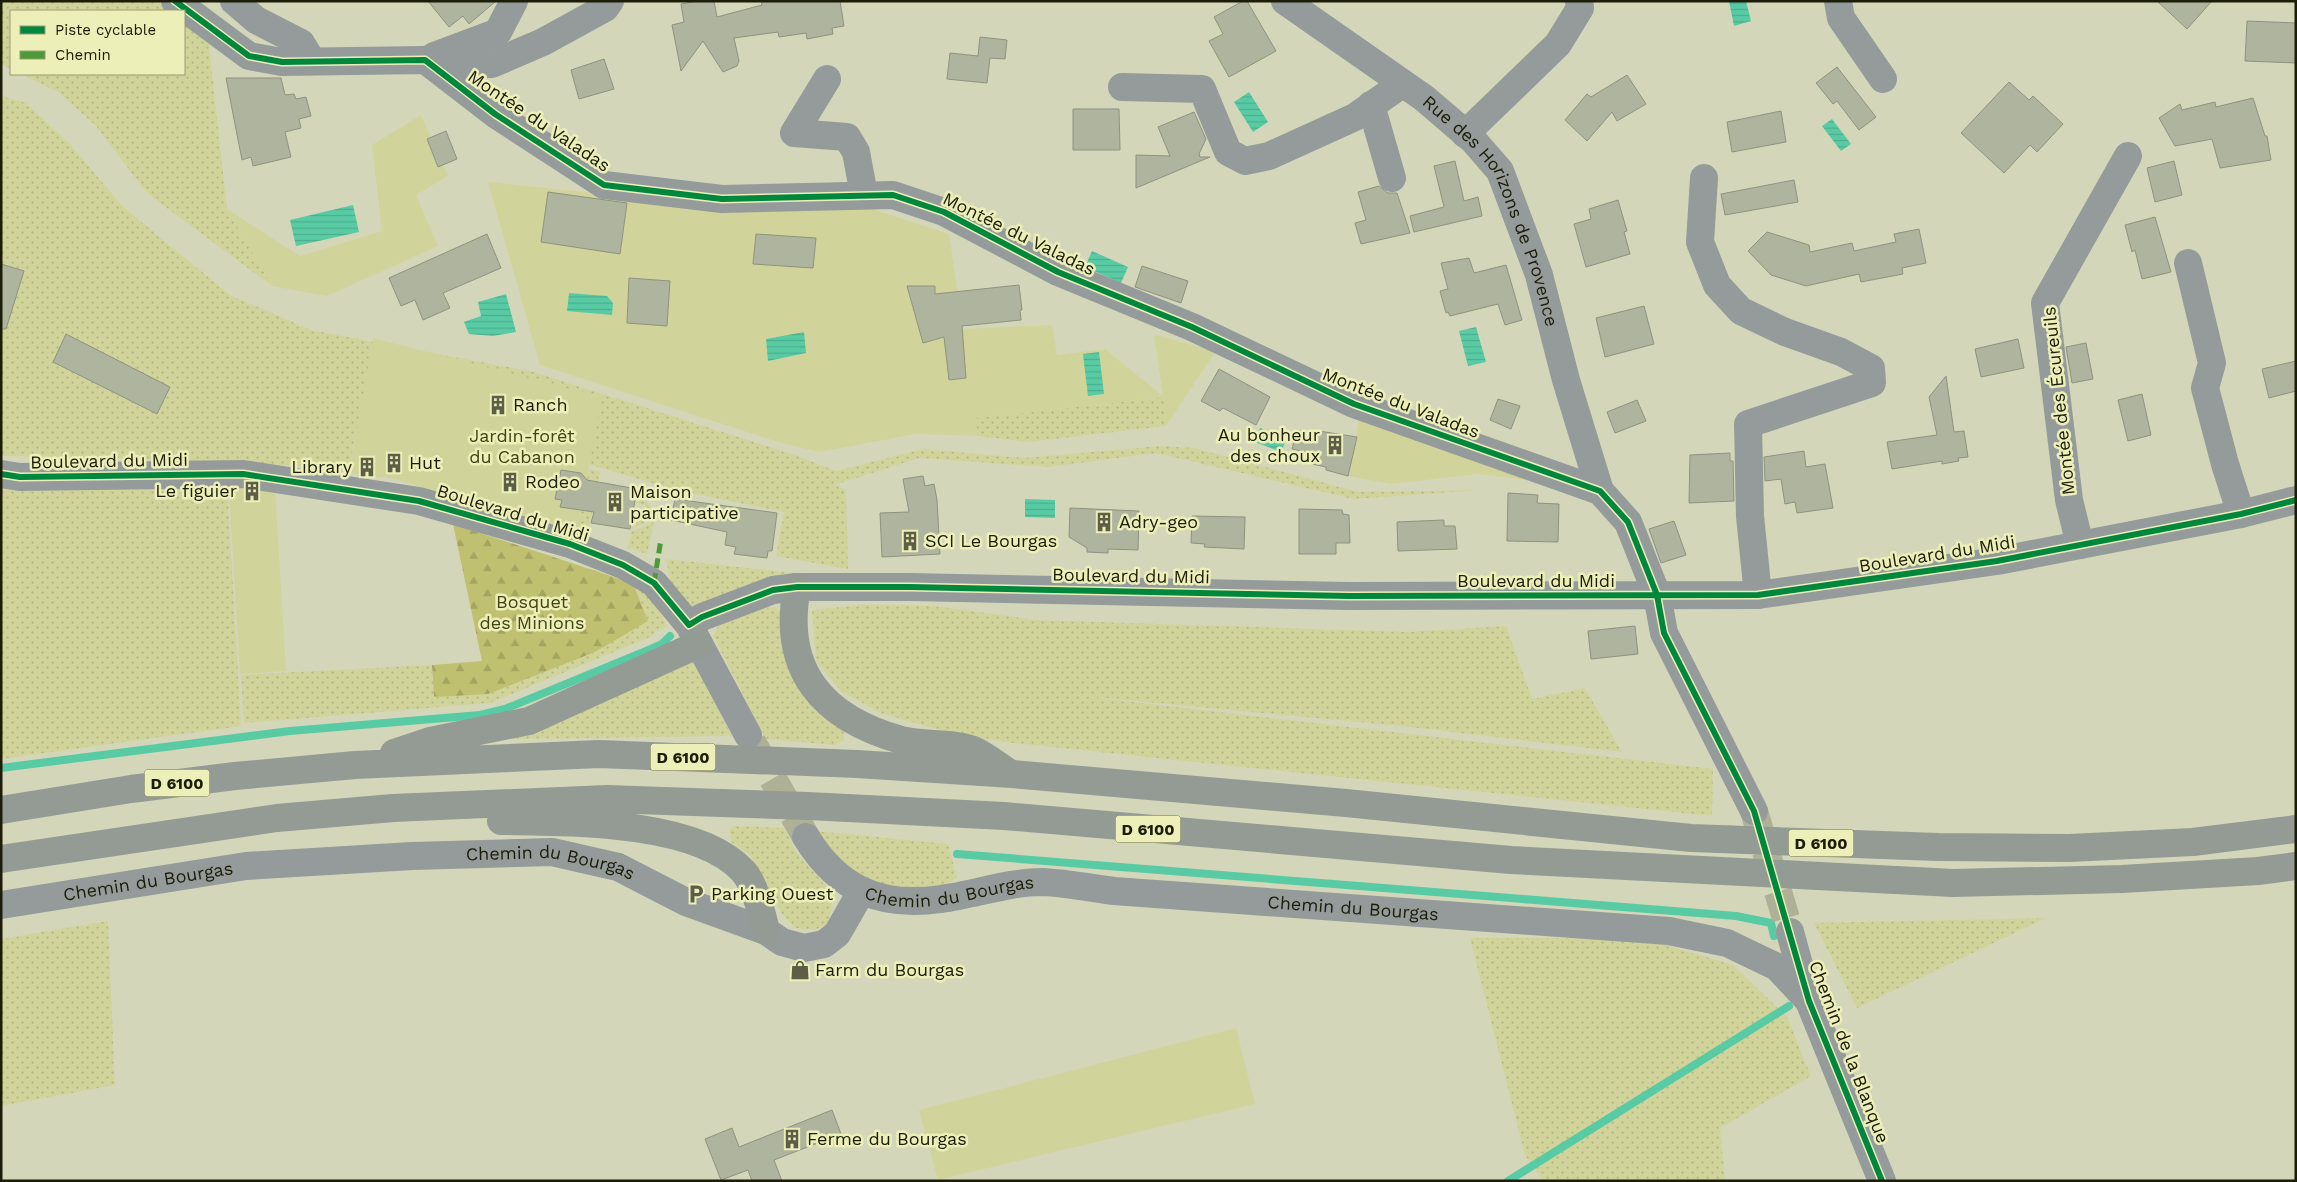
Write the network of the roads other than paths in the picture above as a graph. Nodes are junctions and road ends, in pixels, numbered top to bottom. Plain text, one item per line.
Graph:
1 (175, 1) edge
2 (234, 1) edge
3 (514, 1) edge
4 (610, 1) edge
5 (1284, 1) edge
6 (1579, 1) edge
7 (1838, 1) edge
8 (424, 60) junction
9 (312, 61) junction
10 (827, 79) dead end
11 (1883, 79) dead end
12 (1402, 84) junction
13 (1122, 87) dead end
14 (1371, 105) junction
15 (1465, 134) junction
16 (2128, 156) dead end
17 (1392, 178) dead end
18 (1704, 178) dead end
19 (864, 195) junction
20 (2188, 263) dead end
21 (1, 474) edge
22 (1600, 492) junction
23 (2296, 500) edge
24 (2241, 514) junction
25 (2080, 544) junction
26 (797, 587) junction
27 (1657, 595) junction
28 (1758, 596) junction
29 (694, 634) junction
30 (748, 735) tunnel mouth
31 (355, 765) junction
32 (1012, 774) junction
33 (1, 810) edge
34 (1754, 811) tunnel mouth
35 (277, 818) junction
36 (2296, 830) edge
37 (806, 837) tunnel mouth
38 (1, 859) edge
39 (2296, 866) edge
40 (859, 890) junction
41 (1, 905) edge
42 (766, 932) junction
43 (1790, 932) tunnel mouth
44 (1809, 1001) junction
45 (1882, 1181) edge

1 - 9 street
2 - 9 street
3 - 8 street
4 - 8 street
5 - 12 street, Rue des Horizons de Provence
6 - 15 street
7 - 11 street
8 - 9 street
8 - 19 street, Montée du Valadas
10 - 19 street
12 - 14 street
12 - 15 street, Rue des Horizons de Provence
13 - 14 street
14 - 17 street
15 - 22 street, Rue des Horizons de Provence
16 - 25 street, Montée des Écureuils
18 - 28 street
19 - 22 street, Montée du Valadas
20 - 24 street
21 - 29 street, Boulevard du Midi
22 - 27 street, Montée du Valadas
23 - 24 street, Boulevard du Midi
24 - 25 street, Boulevard du Midi
25 - 28 street, Boulevard du Midi
26 - 27 street, Boulevard du Midi
26 - 29 street, Boulevard du Midi
26 - 32 main road
27 - 28 street, Boulevard du Midi
27 - 34 street
29 - 30 street
29 - 31 main road
31 - 32 main road, D 6100
31 - 33 main road, D 6100
32 - 36 main road, D 6100
35 - 38 main road, D 6100
35 - 39 main road, D 6100
35 - 42 main road
37 - 40 street
40 - 42 street, Chemin du Bourgas
40 - 44 street, Chemin du Bourgas
41 - 42 street, Chemin du Bourgas
43 - 44 street, Chemin de la Blanque
44 - 45 street, Chemin de la Blanque

